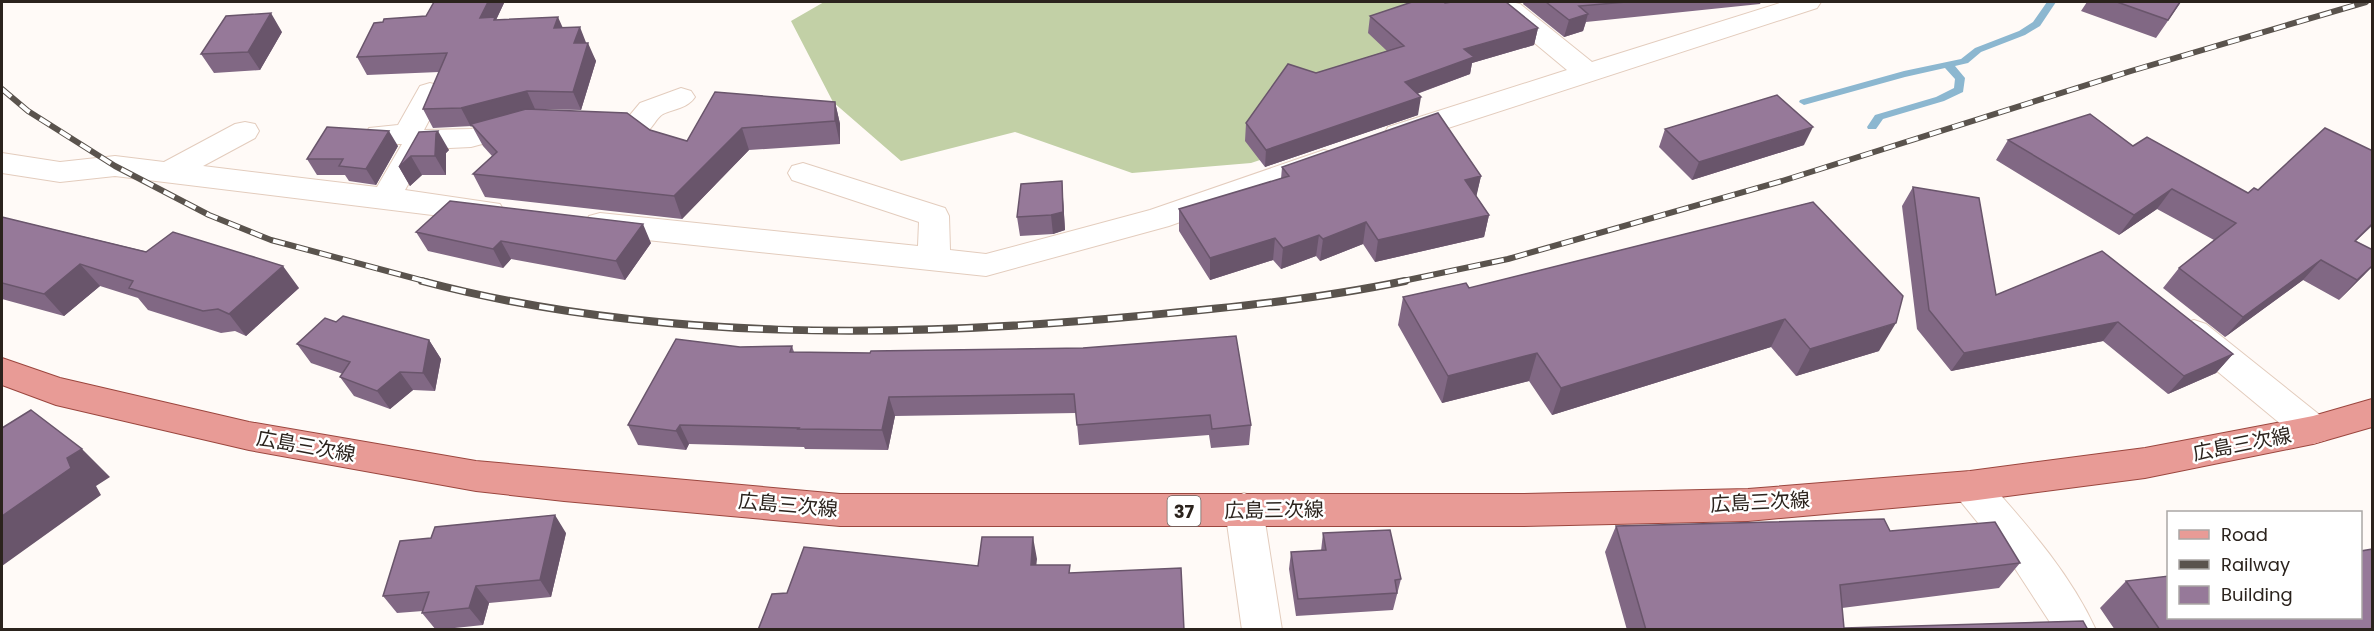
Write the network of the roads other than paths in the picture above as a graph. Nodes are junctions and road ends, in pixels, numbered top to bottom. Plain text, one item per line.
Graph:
1 (1802, 2) edge
2 (1511, 10) edge
3 (1588, 73) junction
4 (430, 92) edge
5 (681, 97) dead end
6 (245, 131) dead end
7 (379, 135) edge
8 (414, 137) junction
9 (1377, 141) edge
10 (1345, 152) edge
11 (2, 163) edge
12 (169, 172) junction
13 (804, 173) dead end
14 (385, 199) junction
15 (512, 214) edge
16 (569, 221) edge
17 (934, 261) junction
18 (2166, 310) edge
19 (2, 370) edge
20 (2373, 413) edge
21 (2313, 430) junction
22 (1970, 486) junction
23 (1244, 509) junction
24 (1262, 630) edge
25 (2076, 630) edge

1 - 3 street
2 - 3 street
3 - 9 street
4 - 8 street
5 - 8 street
6 - 12 street
7 - 8 street
8 - 14 street
10 - 17 street
11 - 12 street
12 - 14 street
13 - 17 street
14 - 15 street
16 - 17 street
18 - 21 street
19 - 23 main road, 広島三次線 / 37
20 - 21 main road, 広島三次線 / 37
21 - 22 main road, 広島三次線 / 37
22 - 23 main road, 広島三次線 / 37
22 - 25 street
23 - 24 street

